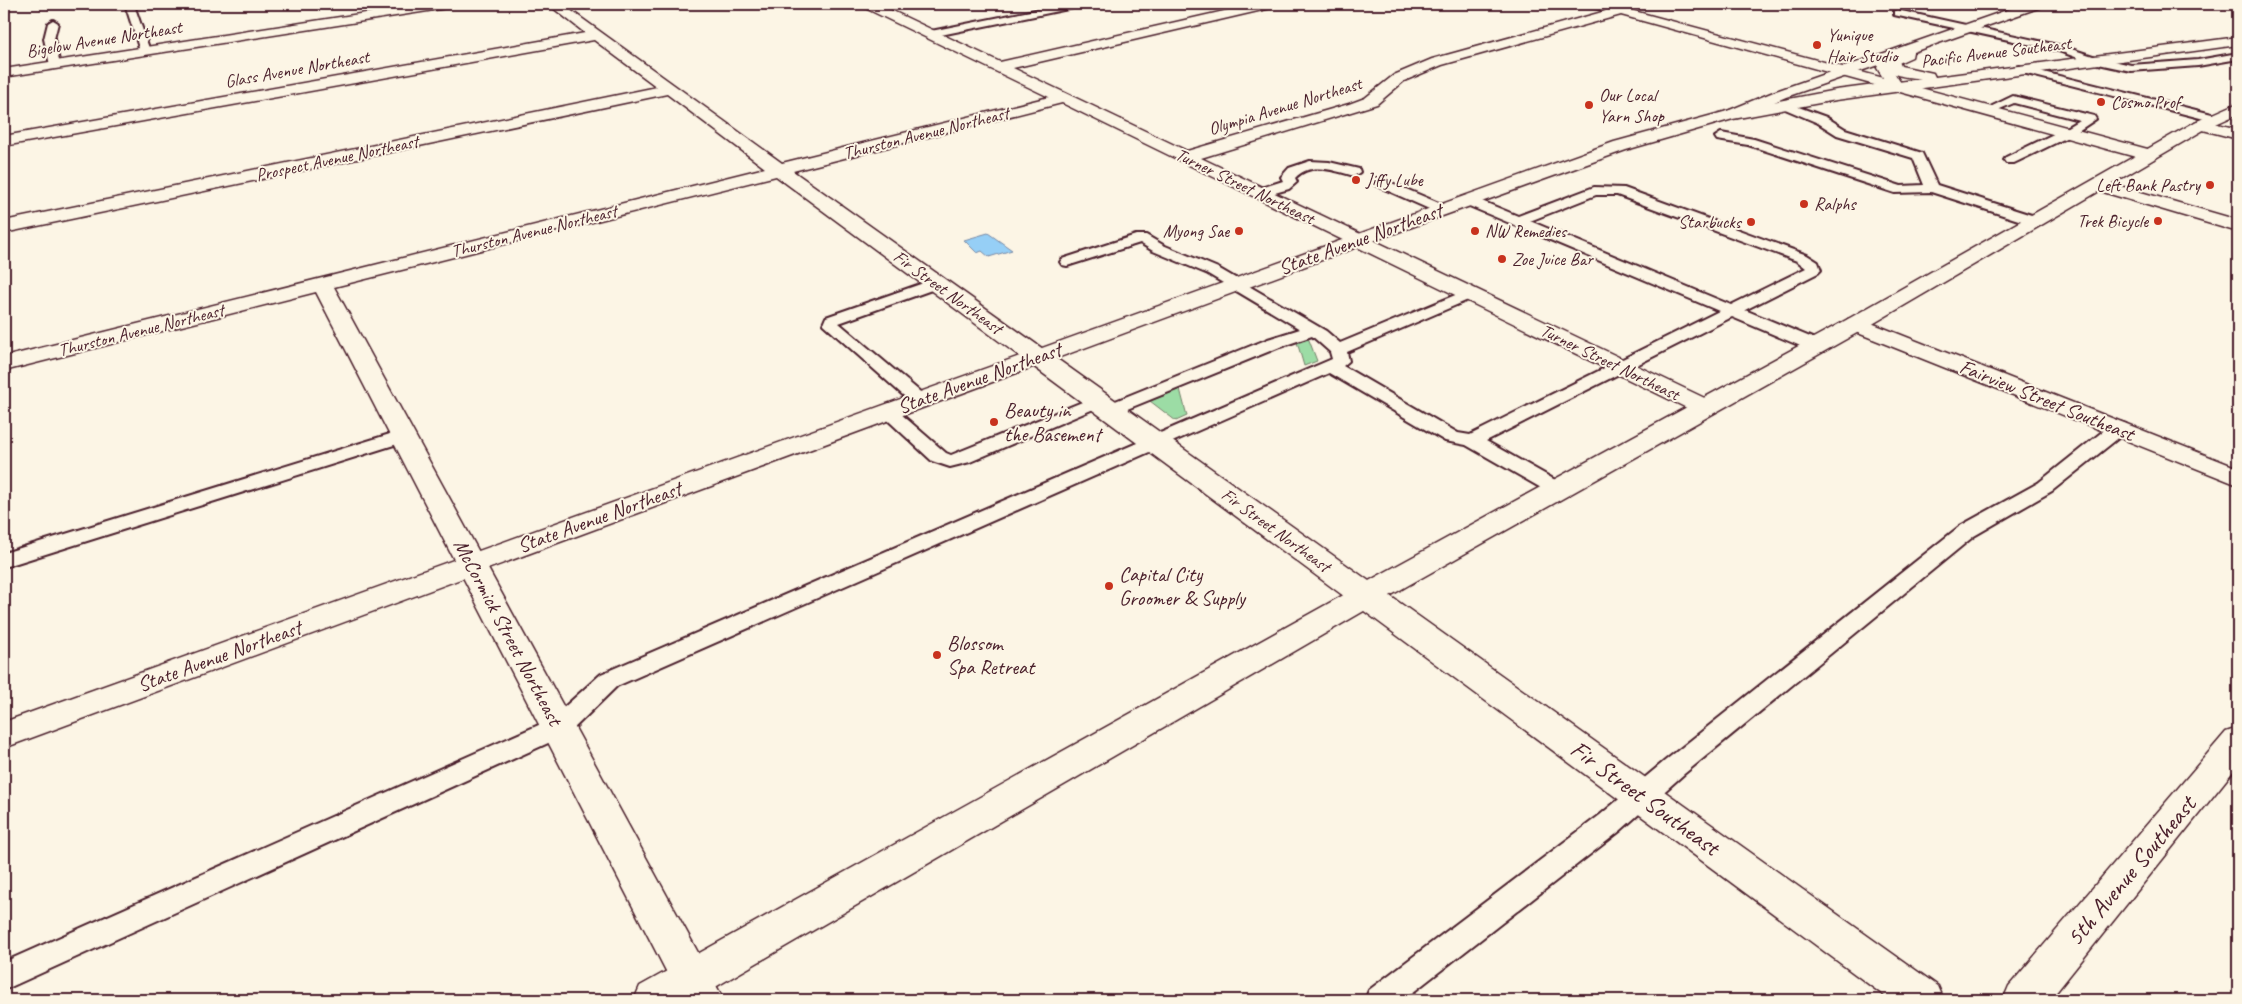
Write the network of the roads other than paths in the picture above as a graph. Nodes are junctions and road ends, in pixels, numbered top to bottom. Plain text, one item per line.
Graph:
1 (447, 4) edge
2 (554, 4) edge
3 (1078, 4) edge
4 (1271, 4) edge
5 (1594, 4) edge
6 (1649, 4) edge
7 (2036, 4) edge
8 (129, 5) dead end
9 (876, 5) edge
10 (1622, 11) junction
11 (1897, 13) dead end
12 (53, 24) dead end
13 (1964, 31) junction
14 (931, 34) junction
15 (596, 35) junction
16 (2238, 41) edge
17 (2206, 45) junction
18 (145, 51) junction
19 (2238, 56) edge
20 (1892, 60) junction
21 (2093, 60) junction
22 (55, 65) junction
23 (998, 67) junction
24 (2019, 70) junction
25 (1846, 71) junction
26 (1999, 72) junction
27 (4, 73) edge
28 (1895, 86) junction
29 (670, 89) junction
30 (1064, 98) junction
31 (1782, 104) junction
32 (2238, 108) edge
33 (1988, 111) junction
34 (2209, 122) junction
35 (1726, 126) junction
36 (2068, 132) junction
37 (2238, 134) edge
38 (4, 141) edge
39 (2149, 155) junction
40 (1185, 157) junction
41 (2010, 160) dead end
42 (780, 170) junction
43 (1354, 172) dead end
44 (1380, 182) dead end
45 (2099, 185) junction
46 (1932, 188) junction
47 (1260, 193) junction
48 (1467, 200) junction
49 (1441, 209) junction
50 (1519, 221) junction
51 (2036, 221) junction
52 (2238, 226) edge
53 (4, 227) edge
54 (1358, 240) junction
55 (1067, 262) dead end
56 (322, 284) junction
57 (935, 284) junction
58 (1235, 284) junction
59 (1470, 294) junction
60 (1733, 311) junction
61 (1856, 324) junction
62 (1313, 330) junction
63 (1816, 346) junction
64 (1338, 350) junction
65 (1037, 357) junction
66 (4, 364) edge
67 (1330, 366) junction
68 (1621, 367) junction
69 (919, 400) junction
70 (1103, 406) junction
71 (1704, 407) junction
72 (887, 411) junction
73 (2119, 428) junction
74 (403, 436) junction
75 (1472, 441) junction
76 (1154, 442) junction
77 (2238, 477) edge
78 (1557, 490) junction
79 (4, 560) edge
80 (471, 564) junction
81 (1367, 596) junction
82 (559, 727) junction
83 (4, 735) edge
84 (2238, 741) edge
85 (1641, 795) junction
86 (4, 976) edge
87 (698, 990) edge
88 (655, 1000) edge
89 (1380, 1000) edge
90 (1923, 1000) edge
91 (2024, 1000) edge

1 - 18 street, Bigelow Avenue Northeast
2 - 15 street, Fir Street Northeast
3 - 14 lane
4 - 23 street
5 - 10 street
6 - 10 street, Olympia Avenue Northeast
7 - 13 street, State Avenue Northeast
8 - 18 lane
9 - 14 street, Turner Street Northeast
10 - 25 street
10 - 40 street, Olympia Avenue Northeast
11 - 13 lane
12 - 22 lane
13 - 20 street, State Avenue Northeast
13 - 21 lane
13 - 25 street, State Avenue Northeast
14 - 23 street, Turner Street Northeast
15 - 29 street, Fir Street Northeast
15 - 38 street, Glass Avenue Northeast
16 - 17 street, Pacific Avenue Southeast
17 - 19 lane
17 - 21 street, Pacific Avenue Southeast
18 - 22 street, Bigelow Avenue Northeast
19 - 21 lane
20 - 26 street
20 - 28 street
21 - 24 street, Pacific Avenue Southeast
22 - 27 street, Bigelow Avenue Northeast
23 - 30 street, Turner Street Northeast
24 - 26 street, Pacific Avenue Southeast
24 - 34 lane
25 - 28 street
25 - 35 street, State Avenue Northeast
26 - 28 street, Pacific Avenue Southeast
28 - 31 street, Pacific Avenue Southeast
28 - 33 street
29 - 42 street, Fir Street Northeast
29 - 53 street, Prospect Avenue Northeast
30 - 40 street, Turner Street Northeast
30 - 42 street, Thurston Avenue Northeast
31 - 35 street, Pacific Avenue Southeast
31 - 46 lane
32 - 34 street
33 - 36 street
33 - 36 lane
34 - 37 street
34 - 39 street
35 - 46 lane
35 - 48 street, State Avenue Northeast
36 - 39 street
36 - 41 lane
39 - 45 street
40 - 47 street, Turner Street Northeast
42 - 56 street, Thurston Avenue Northeast
42 - 57 street, Fir Street Northeast
43 - 47 lane
44 - 49 lane
45 - 51 street
45 - 52 street
46 - 51 lane
47 - 54 street, Turner Street Northeast
48 - 49 street, State Avenue Northeast
48 - 50 lane
49 - 54 street, State Avenue Northeast
50 - 60 lane
50 - 60 lane
51 - 61 street
54 - 58 street, State Avenue Northeast
54 - 59 street, Turner Street Northeast
55 - 58 lane
56 - 66 street, Thurston Avenue Northeast
56 - 74 street, McCormick Street Northeast
57 - 65 street, Fir Street Northeast
57 - 69 lane
58 - 62 lane
58 - 65 street, State Avenue Northeast
59 - 64 lane
59 - 68 street, Turner Street Northeast
60 - 63 lane
60 - 68 lane
61 - 63 street
61 - 73 street, Fairview Street Southeast
62 - 64 lane
62 - 70 lane
63 - 71 street
64 - 67 lane
65 - 69 street, State Avenue Northeast
65 - 70 street, Fir Street Northeast
67 - 75 lane
67 - 76 lane
68 - 71 street, Turner Street Northeast
68 - 75 lane
69 - 72 street, State Avenue Northeast
70 - 72 lane
70 - 76 street, Fir Street Northeast
71 - 78 street
72 - 80 street, State Avenue Northeast
73 - 77 street, Fairview Street Southeast
73 - 85 lane
74 - 79 lane
74 - 80 street, McCormick Street Northeast
75 - 78 lane
76 - 81 street, Fir Street Northeast
76 - 82 lane
78 - 81 street
80 - 82 street, McCormick Street Northeast
80 - 83 street, State Avenue Northeast
81 - 85 street, Fir Street Southeast
81 - 87 street
82 - 86 lane
82 - 87 street, McCormick Street Northeast
84 - 91 street, 5th Avenue Southeast
85 - 89 lane
85 - 90 street, Fir Street Southeast
87 - 88 street

